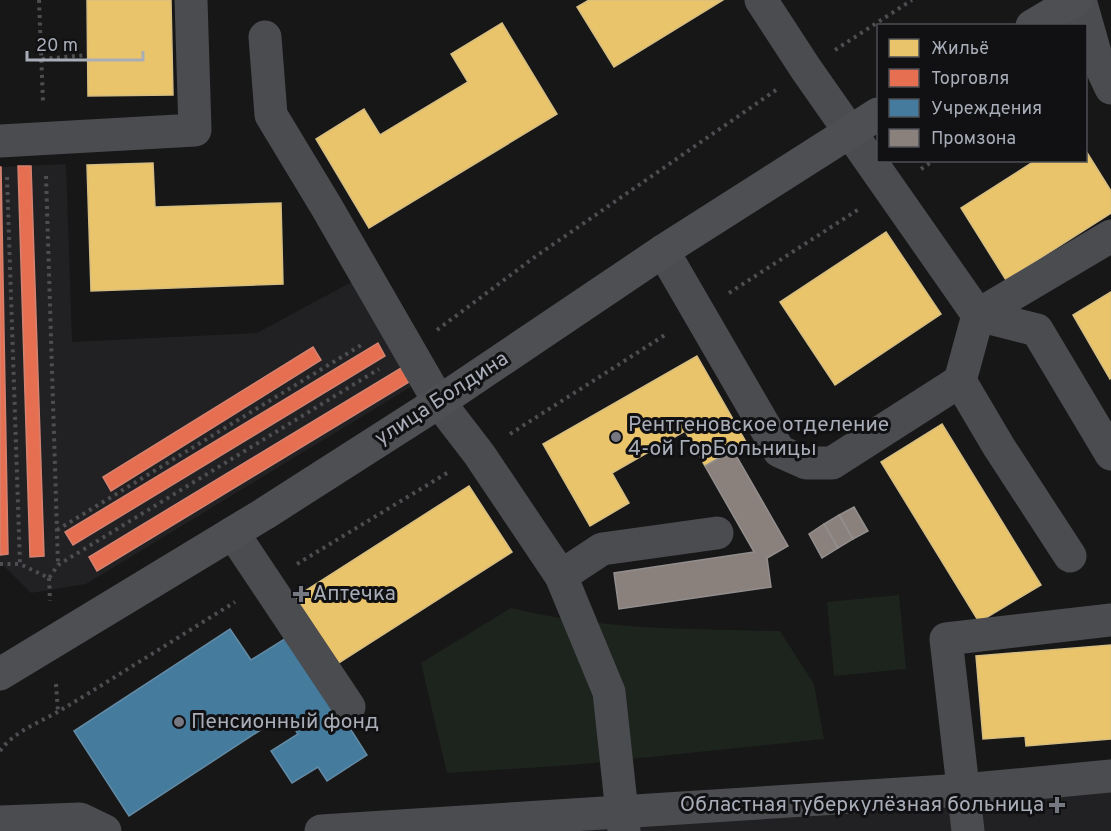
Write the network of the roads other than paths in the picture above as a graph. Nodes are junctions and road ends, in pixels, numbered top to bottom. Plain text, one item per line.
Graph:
1 (191, 0) edge
2 (761, 0) edge
3 (1076, 0) edge
4 (1080, 0) edge
5 (1035, 24) edge
6 (265, 37) dead end
7 (1103, 57) edge
8 (1111, 88) edge
9 (877, 115) edge
10 (849, 131) junction
11 (3, 141) edge
12 (1111, 236) edge
13 (663, 251) junction
14 (978, 315) junction
15 (960, 381) junction
16 (439, 402) junction
17 (1101, 418) edge
18 (1111, 454) edge
19 (232, 533) junction
20 (717, 533) dead end
21 (1070, 556) dead end
22 (561, 576) junction
23 (1111, 620) edge
24 (0, 674) edge
25 (349, 707) dead end
26 (1111, 776) edge
27 (963, 790) junction
28 (623, 821) edge
29 (0, 822) edge
30 (105, 831) edge
31 (321, 831) edge
32 (968, 831) edge

1 - 11 street
2 - 10 street
3 - 5 main road
4 - 7 street
6 - 16 street
7 - 8 street
9 - 10 main road, улица Болдина
10 - 13 main road, улица Болдина
10 - 14 street
12 - 14 street
13 - 15 street
13 - 16 main road, улица Болдина
14 - 15 street
14 - 17 street
15 - 21 street
16 - 19 main road, улица Болдина
16 - 22 street
17 - 18 street
19 - 24 main road, улица Болдина
19 - 25 street
20 - 22 street
22 - 28 street
23 - 27 street
26 - 27 street
27 - 28 street
27 - 32 street
28 - 31 street
29 - 30 street

